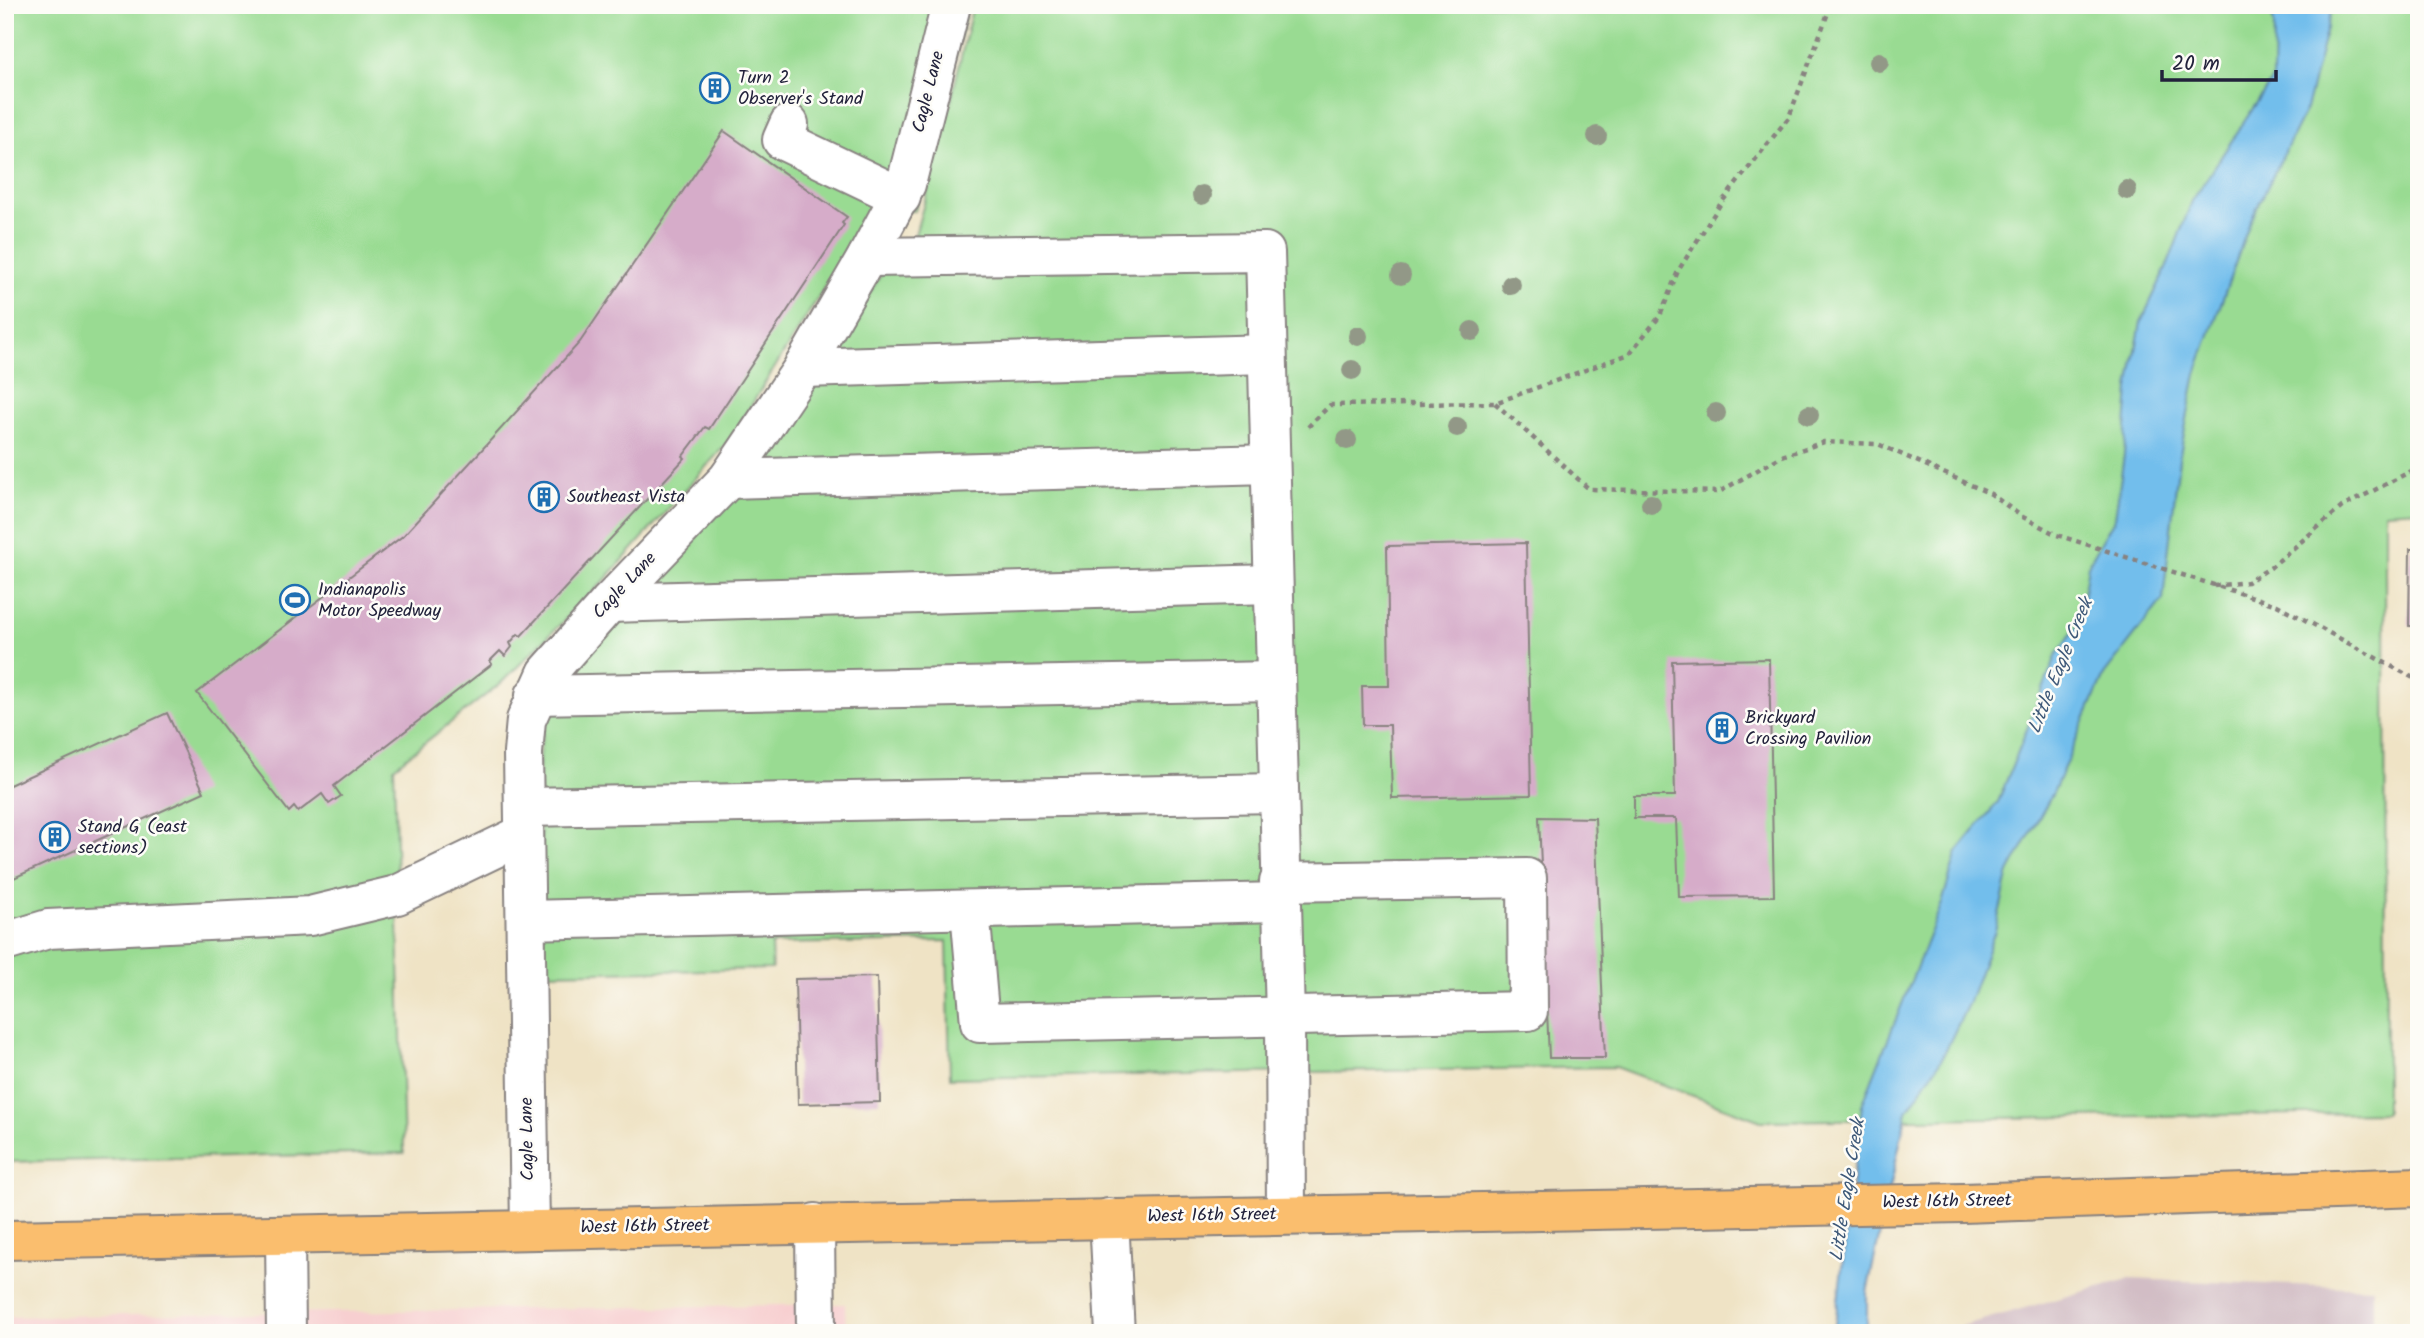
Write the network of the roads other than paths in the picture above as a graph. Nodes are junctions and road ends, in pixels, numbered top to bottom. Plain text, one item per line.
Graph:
1 (951, 5) edge
2 (789, 124) dead end
3 (901, 197) junction
4 (867, 257) junction
5 (1268, 354) junction
6 (803, 368) junction
7 (1270, 464) junction
8 (728, 479) junction
9 (1272, 584) junction
10 (609, 603) junction
11 (1275, 681) junction
12 (535, 695) junction
13 (1277, 793) junction
14 (524, 820) junction
15 (1279, 892) junction
16 (970, 910) junction
17 (526, 920) junction
18 (5, 942) edge
19 (1285, 1018) junction
20 (2419, 1187) edge
21 (1286, 1214) junction
22 (1109, 1218) junction
23 (815, 1223) junction
24 (530, 1229) junction
25 (285, 1235) junction
26 (5, 1241) edge
27 (286, 1333) edge
28 (816, 1333) edge
29 (1115, 1333) edge

1 - 3 lane, Cagle Lane
2 - 3 lane
3 - 4 lane, Cagle Lane
4 - 5 lane
4 - 6 lane, Cagle Lane
5 - 6 lane
5 - 7 lane
6 - 8 lane, Cagle Lane
7 - 8 lane
7 - 9 lane
8 - 10 lane, Cagle Lane
9 - 10 lane
9 - 11 lane
10 - 12 lane, Cagle Lane
11 - 12 lane
11 - 13 lane
12 - 14 lane, Cagle Lane
13 - 14 lane
13 - 15 lane
14 - 17 lane, Cagle Lane
14 - 18 lane
15 - 16 lane
15 - 19 lane
15 - 19 lane
16 - 17 lane
16 - 19 lane
17 - 24 lane, Cagle Lane
19 - 21 lane
20 - 21 main road, West 16th Street
21 - 22 main road, West 16th Street
22 - 23 main road, West 16th Street
22 - 29 lane
23 - 24 main road, West 16th Street
23 - 28 lane
24 - 25 main road, West 16th Street
25 - 26 main road, West 16th Street
25 - 27 lane

